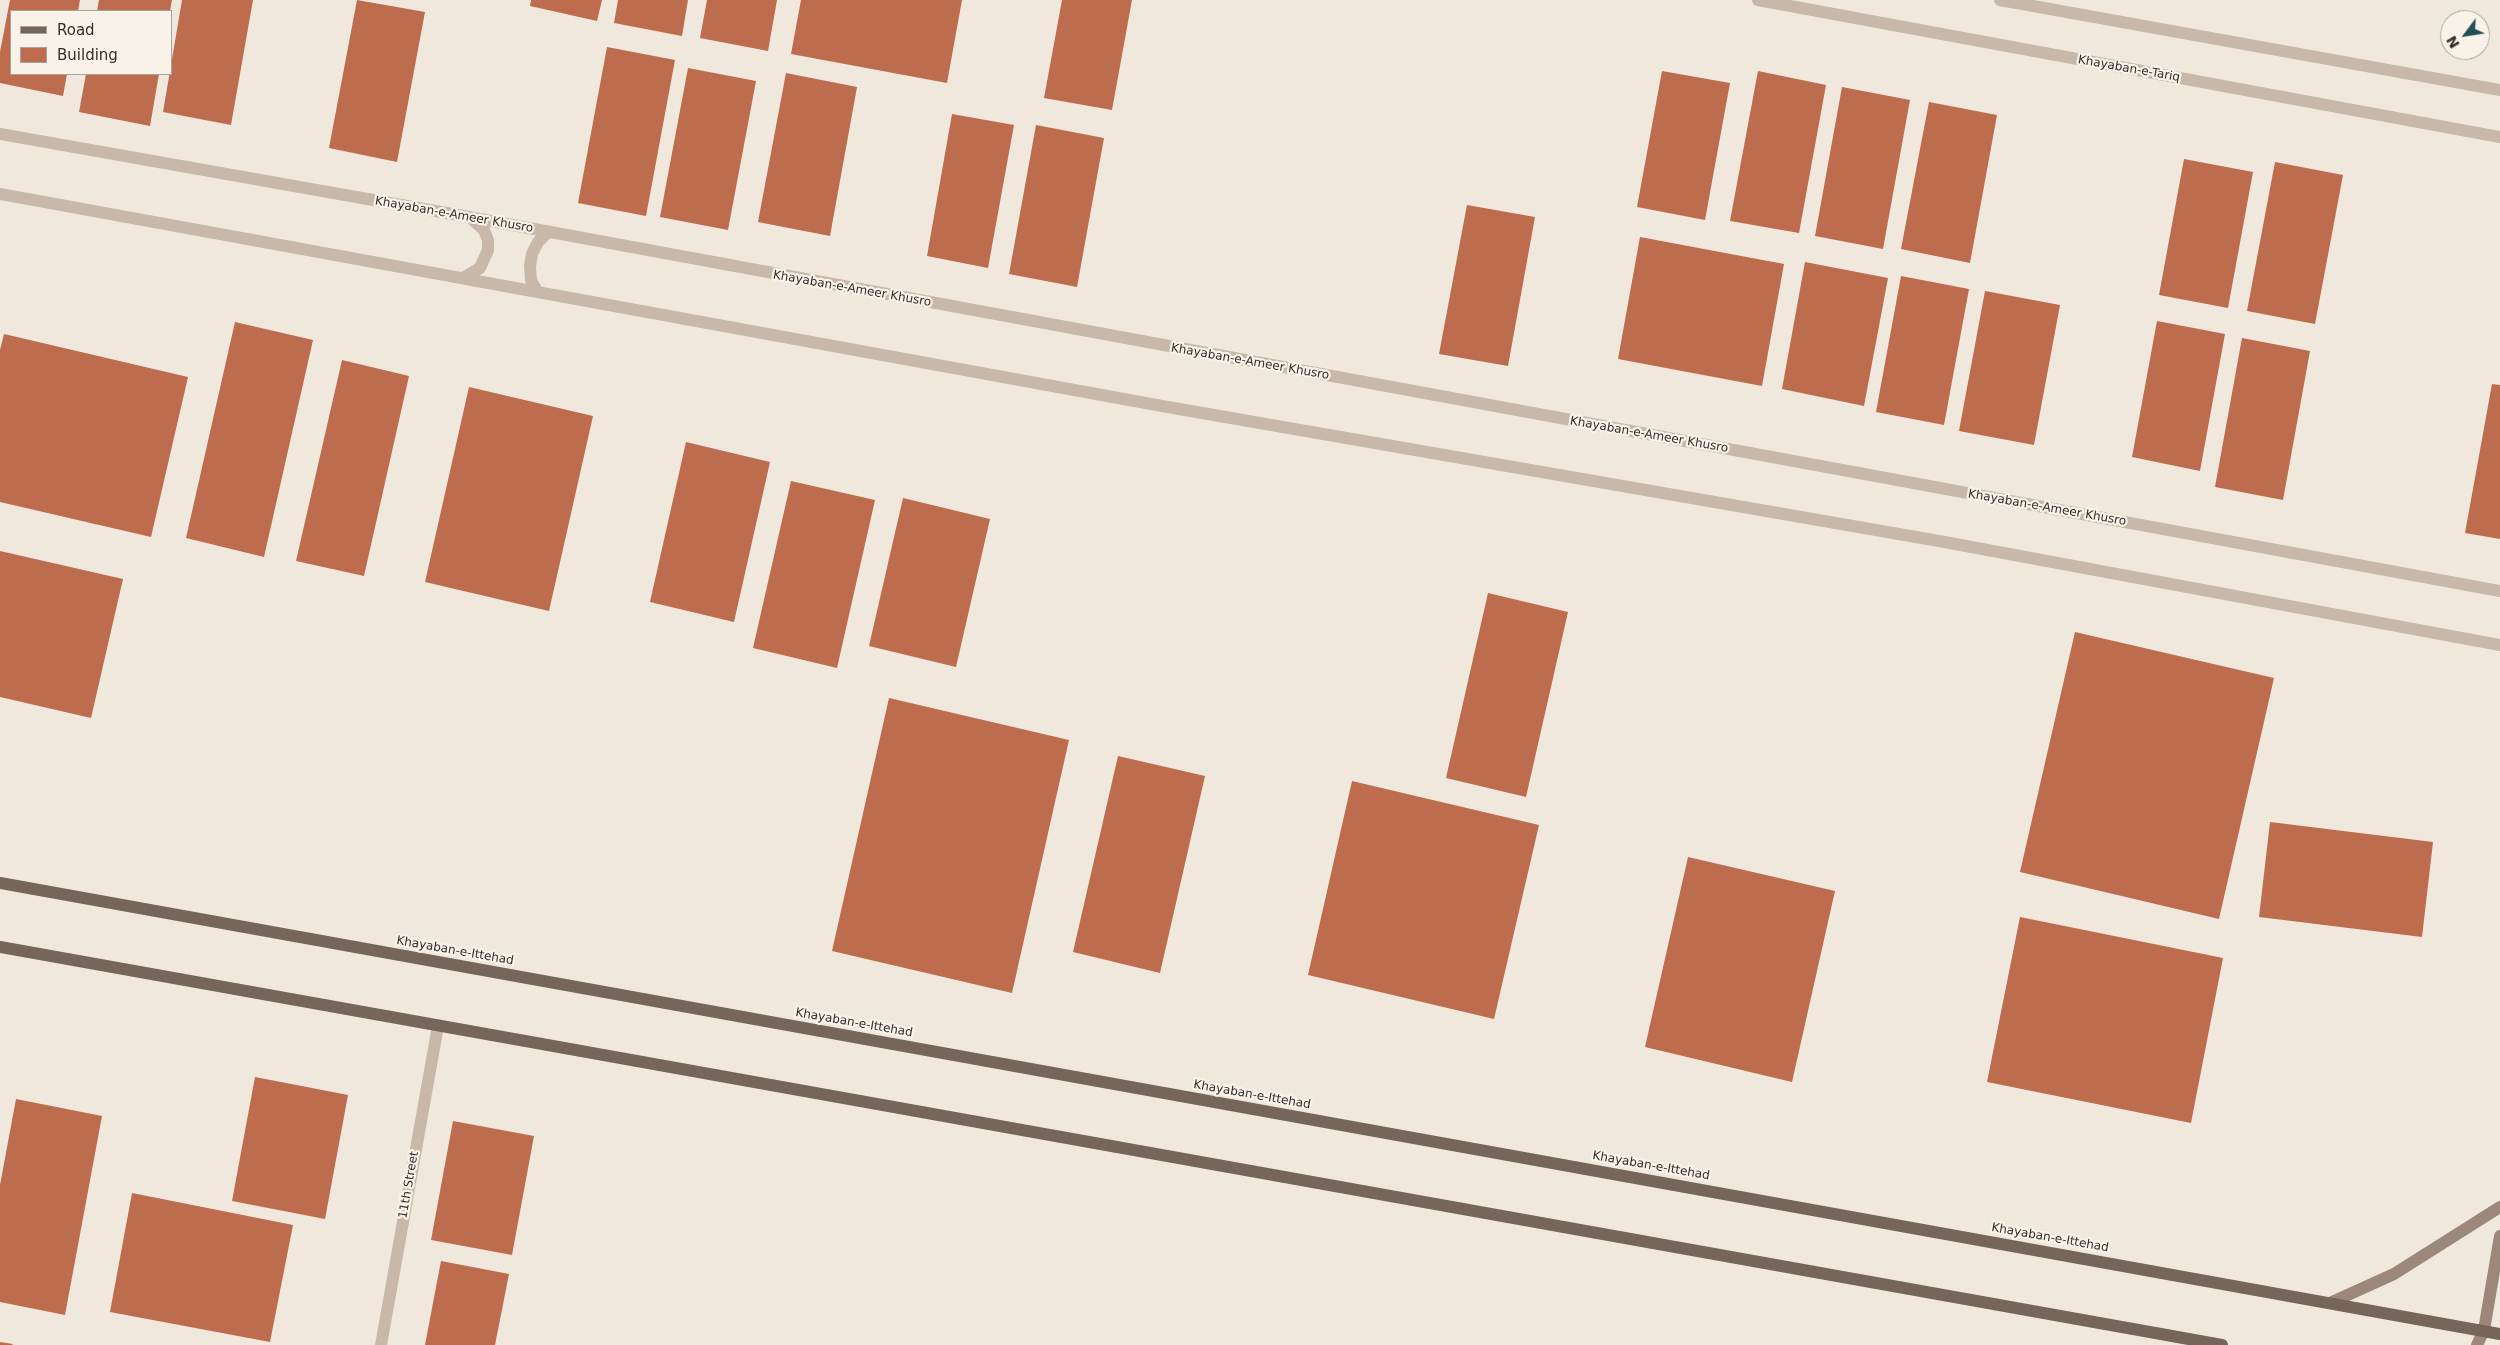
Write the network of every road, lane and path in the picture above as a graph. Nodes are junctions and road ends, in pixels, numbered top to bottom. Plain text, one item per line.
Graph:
1 (1758, 0) edge
2 (2000, 0) edge
3 (2500, 90) edge
4 (0, 134) edge
5 (2500, 137) edge
6 (0, 194) edge
7 (470, 218) junction
8 (547, 233) junction
9 (463, 278) junction
10 (537, 291) junction
11 (2500, 591) edge
12 (2500, 646) edge
13 (0, 883) edge
14 (0, 947) edge
15 (438, 1026) junction
16 (2500, 1207) edge
17 (2500, 1236) edge
18 (2330, 1303) junction
19 (2484, 1330) junction
20 (2500, 1334) edge
21 (381, 1345) edge
22 (2222, 1345) edge
23 (2477, 1345) edge

1 - 5 street, Khayaban-e-Tariq
2 - 3 street
4 - 7 street, Khayaban-e-Ameer Khusro
6 - 9 street
7 - 8 street, Khayaban-e-Ameer Khusro
7 - 9 street
8 - 10 street
8 - 11 street, Khayaban-e-Ameer Khusro
9 - 10 street
10 - 12 street
13 - 18 main road, Khayaban-e-Ittehad
14 - 15 main road
15 - 21 street, 11th Street
15 - 22 main road
16 - 18 main road
17 - 19 main road
18 - 19 main road, Khayaban-e-Ittehad
19 - 20 main road, Khayaban-e-Ittehad
19 - 23 main road

